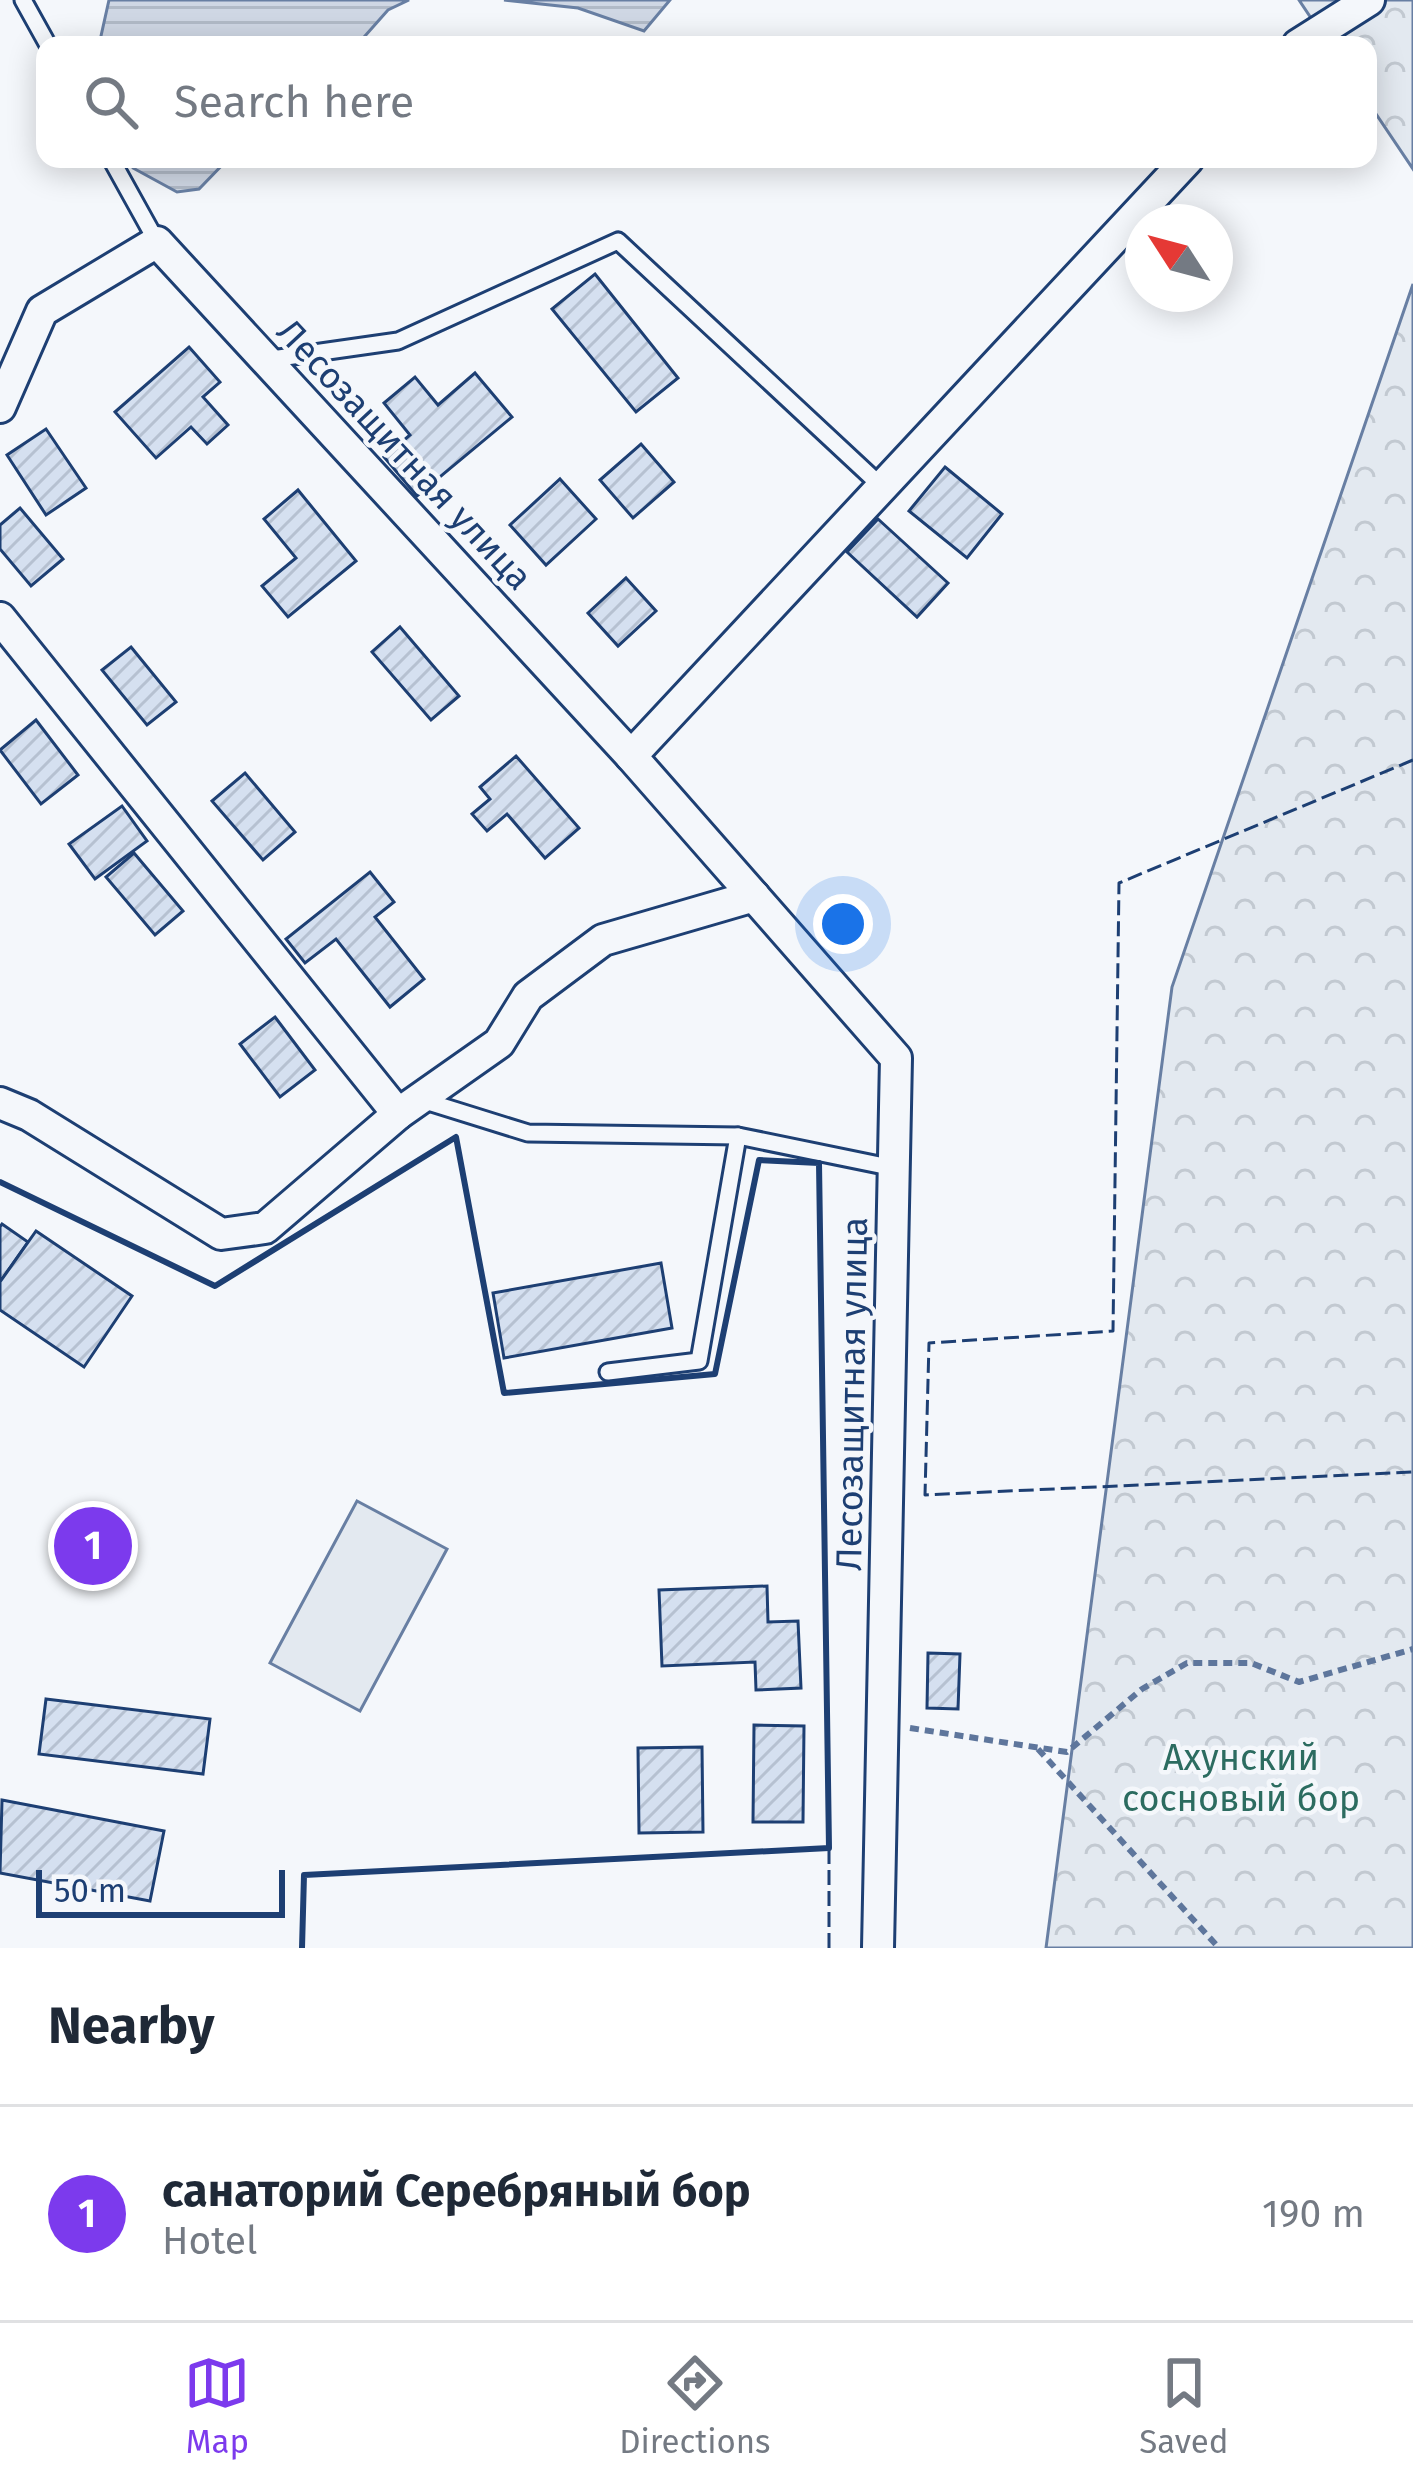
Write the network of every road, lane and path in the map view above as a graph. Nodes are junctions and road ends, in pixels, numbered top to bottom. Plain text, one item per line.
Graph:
1 (23, 0) edge
2 (1369, 0) edge
3 (43, 36) edge
4 (1312, 36) edge
5 (116, 168) edge
6 (1180, 168) edge
7 (157, 242) junction
8 (265, 360) junction
9 (0, 407) edge
10 (880, 485) junction
11 (0, 617) edge
12 (631, 756) junction
13 (754, 896) junction
14 (0, 1103) edge
15 (408, 1107) junction
16 (738, 1136) junction
17 (894, 1168) junction
18 (608, 1372) dead end
19 (1413, 1649) edge
20 (883, 1724) junction
21 (1035, 1747) junction
22 (878, 1948) edge
23 (1219, 1948) edge

1 - 3 lane
2 - 4 street
5 - 7 lane
6 - 10 street
7 - 8 street, Лесозащитная улица
7 - 9 street
8 - 10 lane
8 - 12 street, Лесозащитная улица
10 - 12 street
11 - 15 street
12 - 13 street, Лесозащитная улица
13 - 15 street
13 - 17 street, Лесозащитная улица
14 - 15 street
15 - 16 lane
16 - 17 lane
16 - 18 lane
17 - 20 street, Лесозащитная улица
19 - 21 path
20 - 21 path
20 - 22 street, Лесозащитная улица
21 - 23 path

